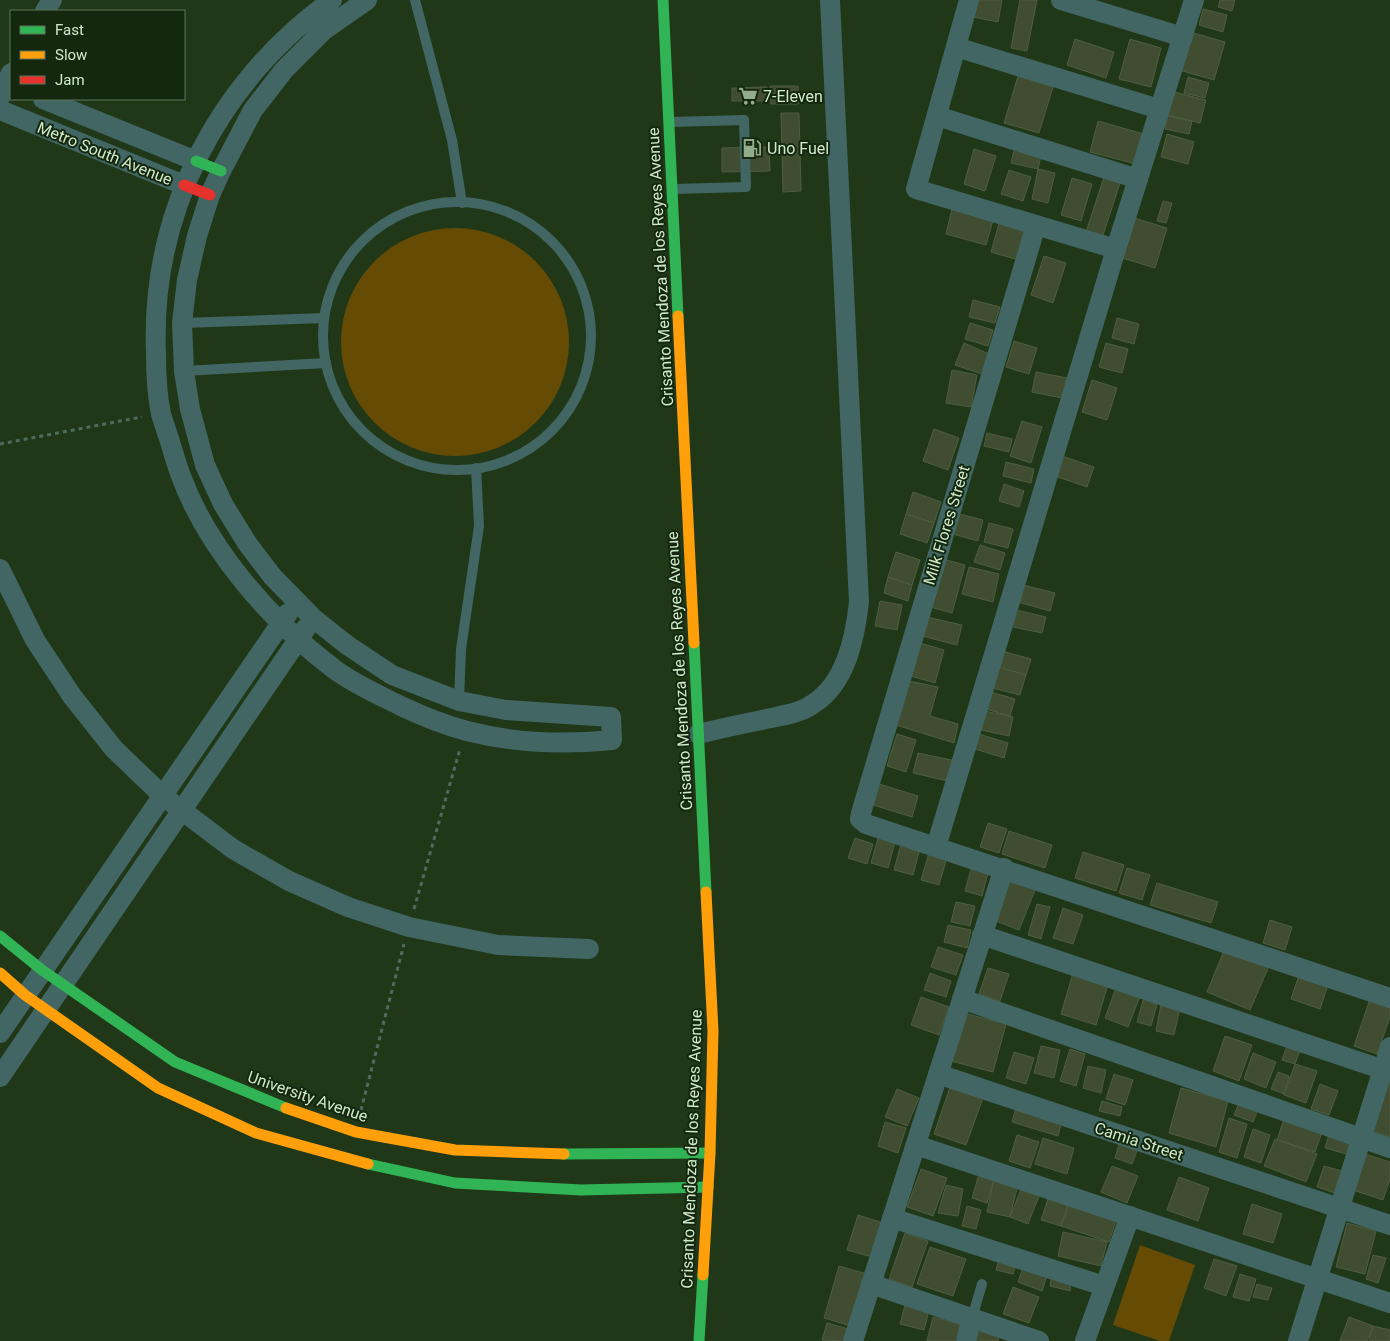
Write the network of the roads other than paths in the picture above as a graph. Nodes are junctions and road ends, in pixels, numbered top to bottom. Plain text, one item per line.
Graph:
1 (332, 0) edge
2 (367, 0) edge
3 (416, 0) edge
4 (663, 0) edge
5 (830, 0) edge
6 (969, 0) edge
7 (1061, 0) edge
8 (1194, 0) edge
9 (1183, 37) junction
10 (956, 47) junction
11 (45, 100) edge
12 (1159, 109) junction
13 (0, 110) edge
14 (937, 116) junction
15 (669, 122) junction
16 (196, 161) junction
17 (221, 172) junction
18 (1138, 179) junction
19 (184, 185) junction
20 (672, 189) junction
21 (210, 195) junction
22 (462, 203) junction
23 (1036, 225) junction
24 (1116, 249) junction
25 (324, 318) junction
26 (182, 323) junction
27 (326, 363) junction
28 (184, 371) junction
29 (476, 468) junction
30 (0, 569) edge
31 (296, 601) junction
32 (313, 618) junction
33 (281, 623) junction
34 (298, 639) junction
35 (459, 701) junction
36 (698, 734) junction
37 (163, 796) junction
38 (181, 811) junction
39 (936, 847) junction
40 (1004, 868) junction
41 (982, 935) junction
42 (0, 936) edge
43 (589, 949) dead end
44 (42, 970) junction
45 (0, 973) edge
46 (63, 984) junction
47 (26, 995) junction
48 (1390, 998) edge
49 (962, 999) junction
50 (45, 1009) junction
51 (0, 1033) edge
52 (1390, 1047) edge
53 (1386, 1070) edge
54 (938, 1074) junction
55 (0, 1077) edge
56 (1362, 1138) junction
57 (916, 1144) junction
58 (1390, 1148) edge
59 (710, 1153) junction
60 (708, 1187) junction
61 (1340, 1208) junction
62 (1130, 1216) junction
63 (892, 1218) junction
64 (1390, 1225) edge
65 (1318, 1279) junction
66 (872, 1284) junction
67 (982, 1284) dead end
68 (1104, 1286) junction
69 (1390, 1303) edge
70 (972, 1318) junction
71 (699, 1341) edge
72 (853, 1341) edge
73 (966, 1341) edge
74 (1039, 1341) edge
75 (1085, 1341) edge
76 (1298, 1341) edge

1 - 16 street
2 - 17 street
3 - 22 lane
4 - 15 street, Crisanto Mendoza de los Reyes Avenue
5 - 36 street
6 - 10 street
7 - 9 street
8 - 9 street
9 - 12 street
10 - 12 street
10 - 14 street
11 - 16 street, Metro South Avenue
12 - 18 street
13 - 19 street, Metro South Avenue
14 - 18 street
14 - 23 street
15 - 20 street, Crisanto Mendoza de los Reyes Avenue
15 - 20 lane
16 - 17 street, Metro South Avenue
16 - 19 street
17 - 21 street
18 - 24 street
19 - 21 street, Metro South Avenue
19 - 33 street
20 - 36 street, Crisanto Mendoza de los Reyes Avenue
21 - 26 street
22 - 25 lane
22 - 29 lane
23 - 24 street
23 - 39 street, Milk Flores Street
24 - 39 street
25 - 26 lane
25 - 27 lane
26 - 28 street
27 - 28 lane
27 - 29 lane
28 - 31 street
29 - 35 lane
30 - 37 street
31 - 32 street
31 - 33 street
32 - 34 street
32 - 35 street
33 - 34 street
33 - 37 street
34 - 35 street
34 - 38 street
36 - 59 street, Crisanto Mendoza de los Reyes Avenue
37 - 38 street
37 - 44 street
38 - 43 street
38 - 46 street
39 - 40 street
40 - 41 street
40 - 48 street
41 - 49 street
41 - 53 street
42 - 44 street, University Avenue
44 - 46 street, University Avenue
44 - 47 street
45 - 47 street
46 - 50 street
46 - 59 street, University Avenue
47 - 50 street
47 - 51 street
49 - 54 street
49 - 56 street
50 - 55 street
50 - 60 street
52 - 53 street
53 - 56 street
54 - 57 street
54 - 61 street, Camia Street
56 - 58 street
56 - 61 street
57 - 62 street
57 - 63 street
59 - 60 street, Crisanto Mendoza de los Reyes Avenue
60 - 71 street, Crisanto Mendoza de los Reyes Avenue
61 - 64 street, Camia Street
61 - 65 street
62 - 65 street
62 - 68 street
63 - 66 street
63 - 68 street
65 - 69 street
65 - 76 street
66 - 70 street
66 - 72 street
67 - 70 lane
68 - 75 street
70 - 73 street
70 - 74 street

